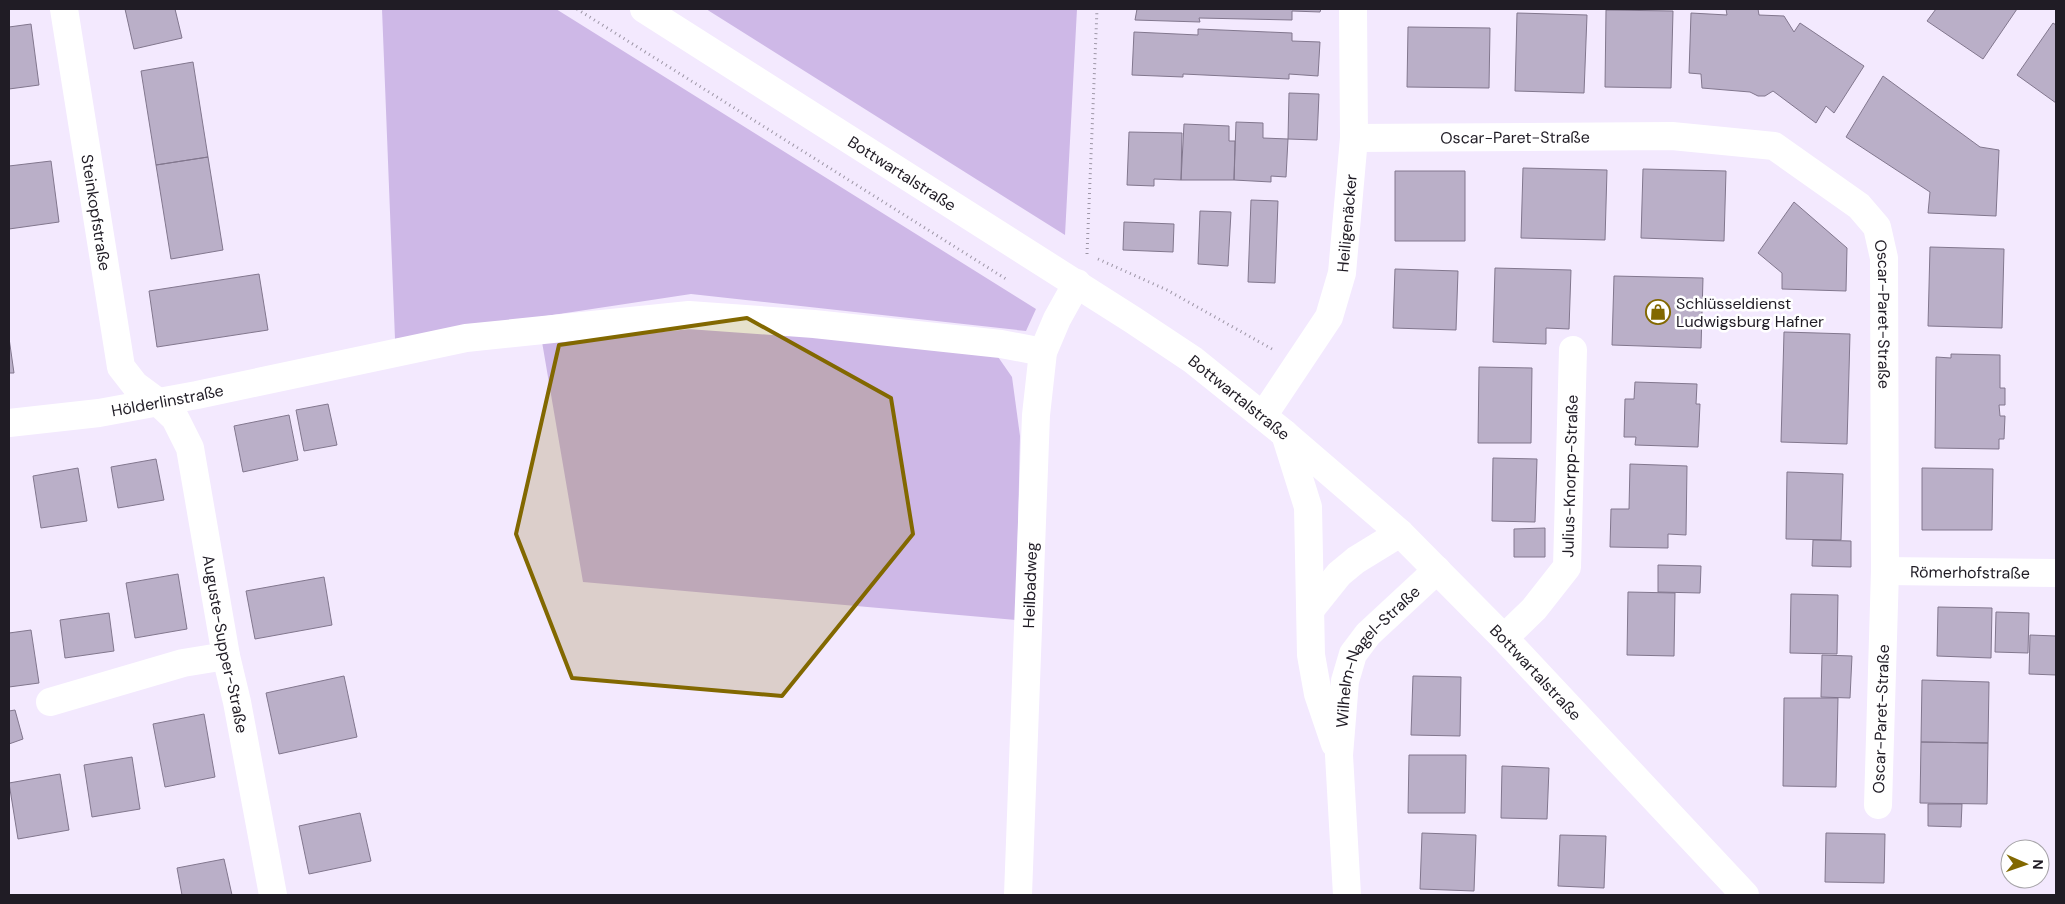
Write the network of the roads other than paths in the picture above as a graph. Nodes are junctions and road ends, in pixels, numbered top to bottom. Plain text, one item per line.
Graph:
1 (64, 9) edge
2 (644, 9) edge
3 (1353, 9) edge
4 (1354, 138) junction
5 (1077, 283) junction
6 (1572, 350) dead end
7 (1043, 352) junction
8 (158, 402) junction
9 (1263, 416) junction
10 (9, 423) edge
11 (1285, 434) junction
12 (1400, 532) junction
13 (1437, 570) junction
14 (1885, 571) junction
15 (2056, 573) edge
16 (1311, 608) junction
17 (1504, 638) junction
18 (226, 656) junction
19 (50, 702) dead end
20 (1339, 755) junction
21 (1878, 805) dead end
22 (273, 895) edge
23 (1018, 895) edge
24 (1347, 895) edge
25 (1745, 895) edge

1 - 8 street, Steinkopfstraße
2 - 5 street, Bottwartalstraße
3 - 4 street, Heiligenäcker
4 - 9 street, Heiligenäcker
4 - 14 street, Oscar-Paret-Straße
5 - 7 street, Heilbadweg
5 - 9 street, Bottwartalstraße
6 - 17 street, Julius-Knorpp-Straße
7 - 8 street, Hölderlinstraße
7 - 23 street, Heilbadweg
8 - 10 street, Hölderlinstraße
8 - 18 street, Auguste-Supper-Straße
9 - 11 street, Bottwartalstraße
11 - 12 street, Bottwartalstraße
11 - 16 street, Wilhelm-Nagel-Straße
12 - 13 street, Bottwartalstraße
12 - 16 street
13 - 17 street, Bottwartalstraße
13 - 20 street, Wilhelm-Nagel-Straße
14 - 15 street, Römerhofstraße
14 - 21 street, Oscar-Paret-Straße
16 - 20 street, Wilhelm-Nagel-Straße
17 - 25 street, Bottwartalstraße
18 - 19 street
18 - 22 street, Auguste-Supper-Straße
20 - 24 street, Wilhelm-Nagel-Straße

